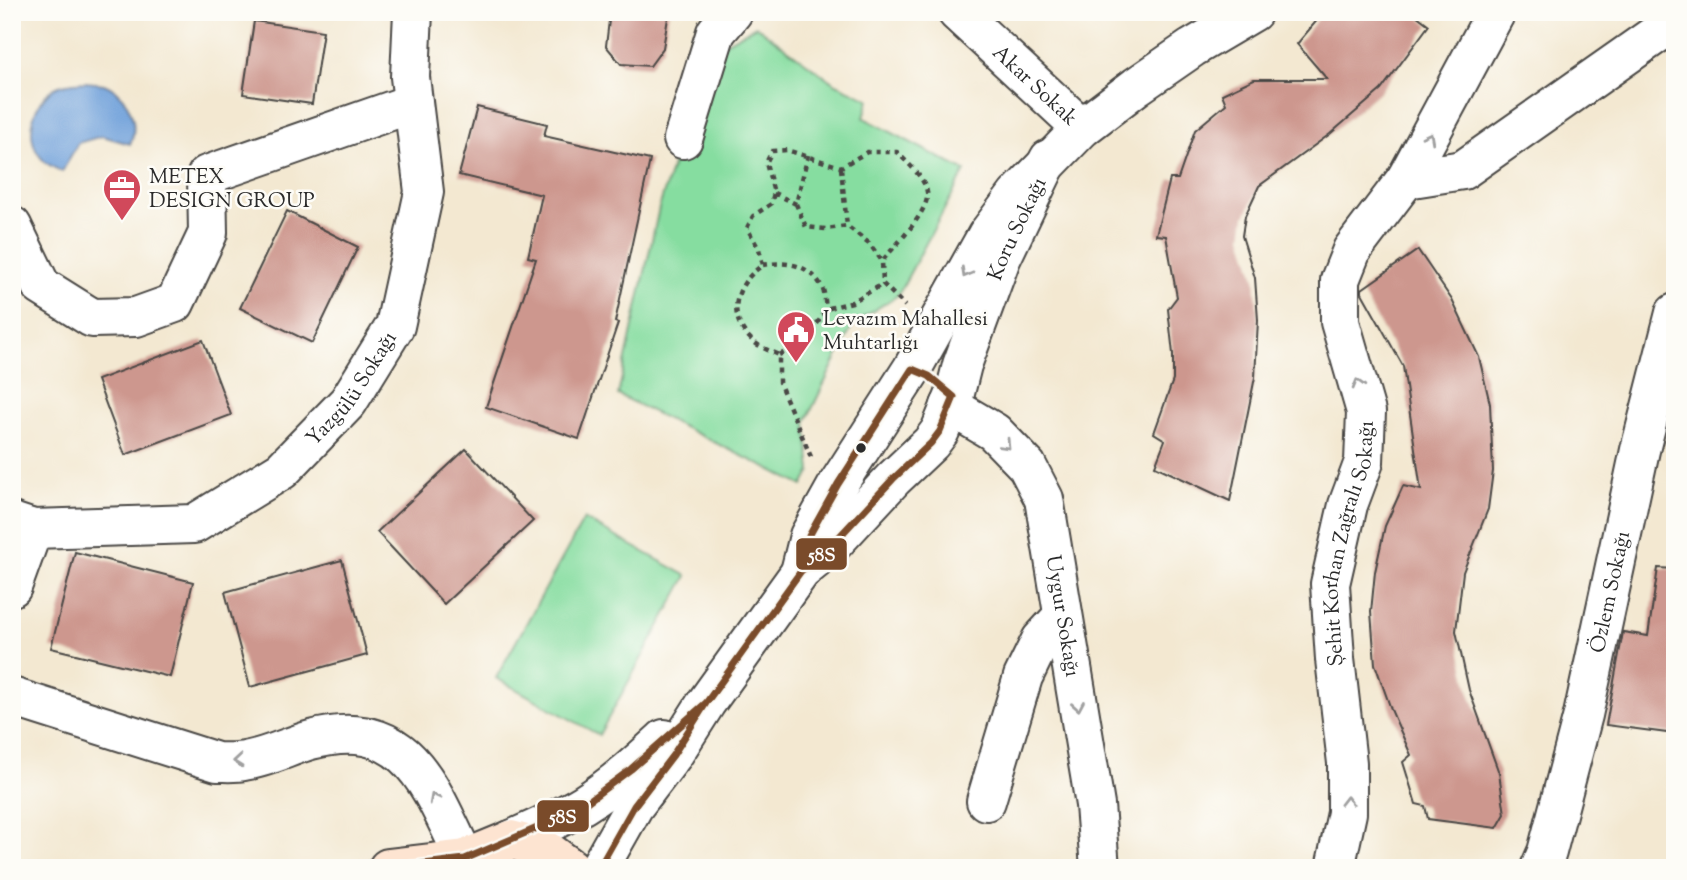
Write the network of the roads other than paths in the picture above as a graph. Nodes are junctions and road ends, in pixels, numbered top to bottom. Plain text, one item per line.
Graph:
1 (733, 12) edge
2 (957, 12) edge
3 (1253, 12) edge
4 (1496, 12) edge
5 (412, 13) edge
6 (1675, 21) edge
7 (413, 103) junction
8 (1082, 128) junction
9 (683, 139) dead end
10 (1049, 159) junction
11 (1406, 180) junction
12 (12, 226) edge
13 (1675, 313) edge
14 (918, 357) junction
15 (952, 401) junction
16 (879, 419) junction
17 (922, 451) junction
18 (22, 526) edge
19 (801, 570) junction
20 (12, 587) edge
21 (1062, 617) junction
22 (12, 697) edge
23 (706, 703) junction
24 (986, 801) dead end
25 (490, 856) edge
26 (388, 868) edge
27 (571, 868) edge
28 (599, 868) edge
29 (1100, 868) edge
30 (1335, 868) edge
31 (1540, 868) edge

1 - 9 street
2 - 8 street, Akar Sokak
3 - 8 street, Koru Sokağı
11 -> 4 street, Şehit Korhan Zağralı Sokağı
5 - 7 street, Yazgülü Sokağı
6 - 11 street
7 - 12 street
7 - 18 street, Yazgülü Sokağı
8 - 10 street, Koru Sokağı
10 -> 14 street, Koru Sokağı
10 - 15 street, Koru Sokağı
30 -> 11 street, Şehit Korhan Zağralı Sokağı
13 - 31 street, Özlem Sokağı
14 - 15 street, Uygur Sokağı
14 - 16 street, Koru Sokağı
15 - 17 street, Koru Sokağı
15 -> 21 street, Uygur Sokağı
16 - 17 street
16 - 19 street, Koru Sokağı
17 - 19 street, Koru Sokağı
18 - 20 street
19 - 23 street, Koru Sokağı
21 - 24 street
21 -> 29 street, Uygur Sokağı
25 -> 22 street
23 - 25 street, Koru Sokağı
23 - 28 street, Koru Sokağı
25 - 26 main road
25 - 27 main road

